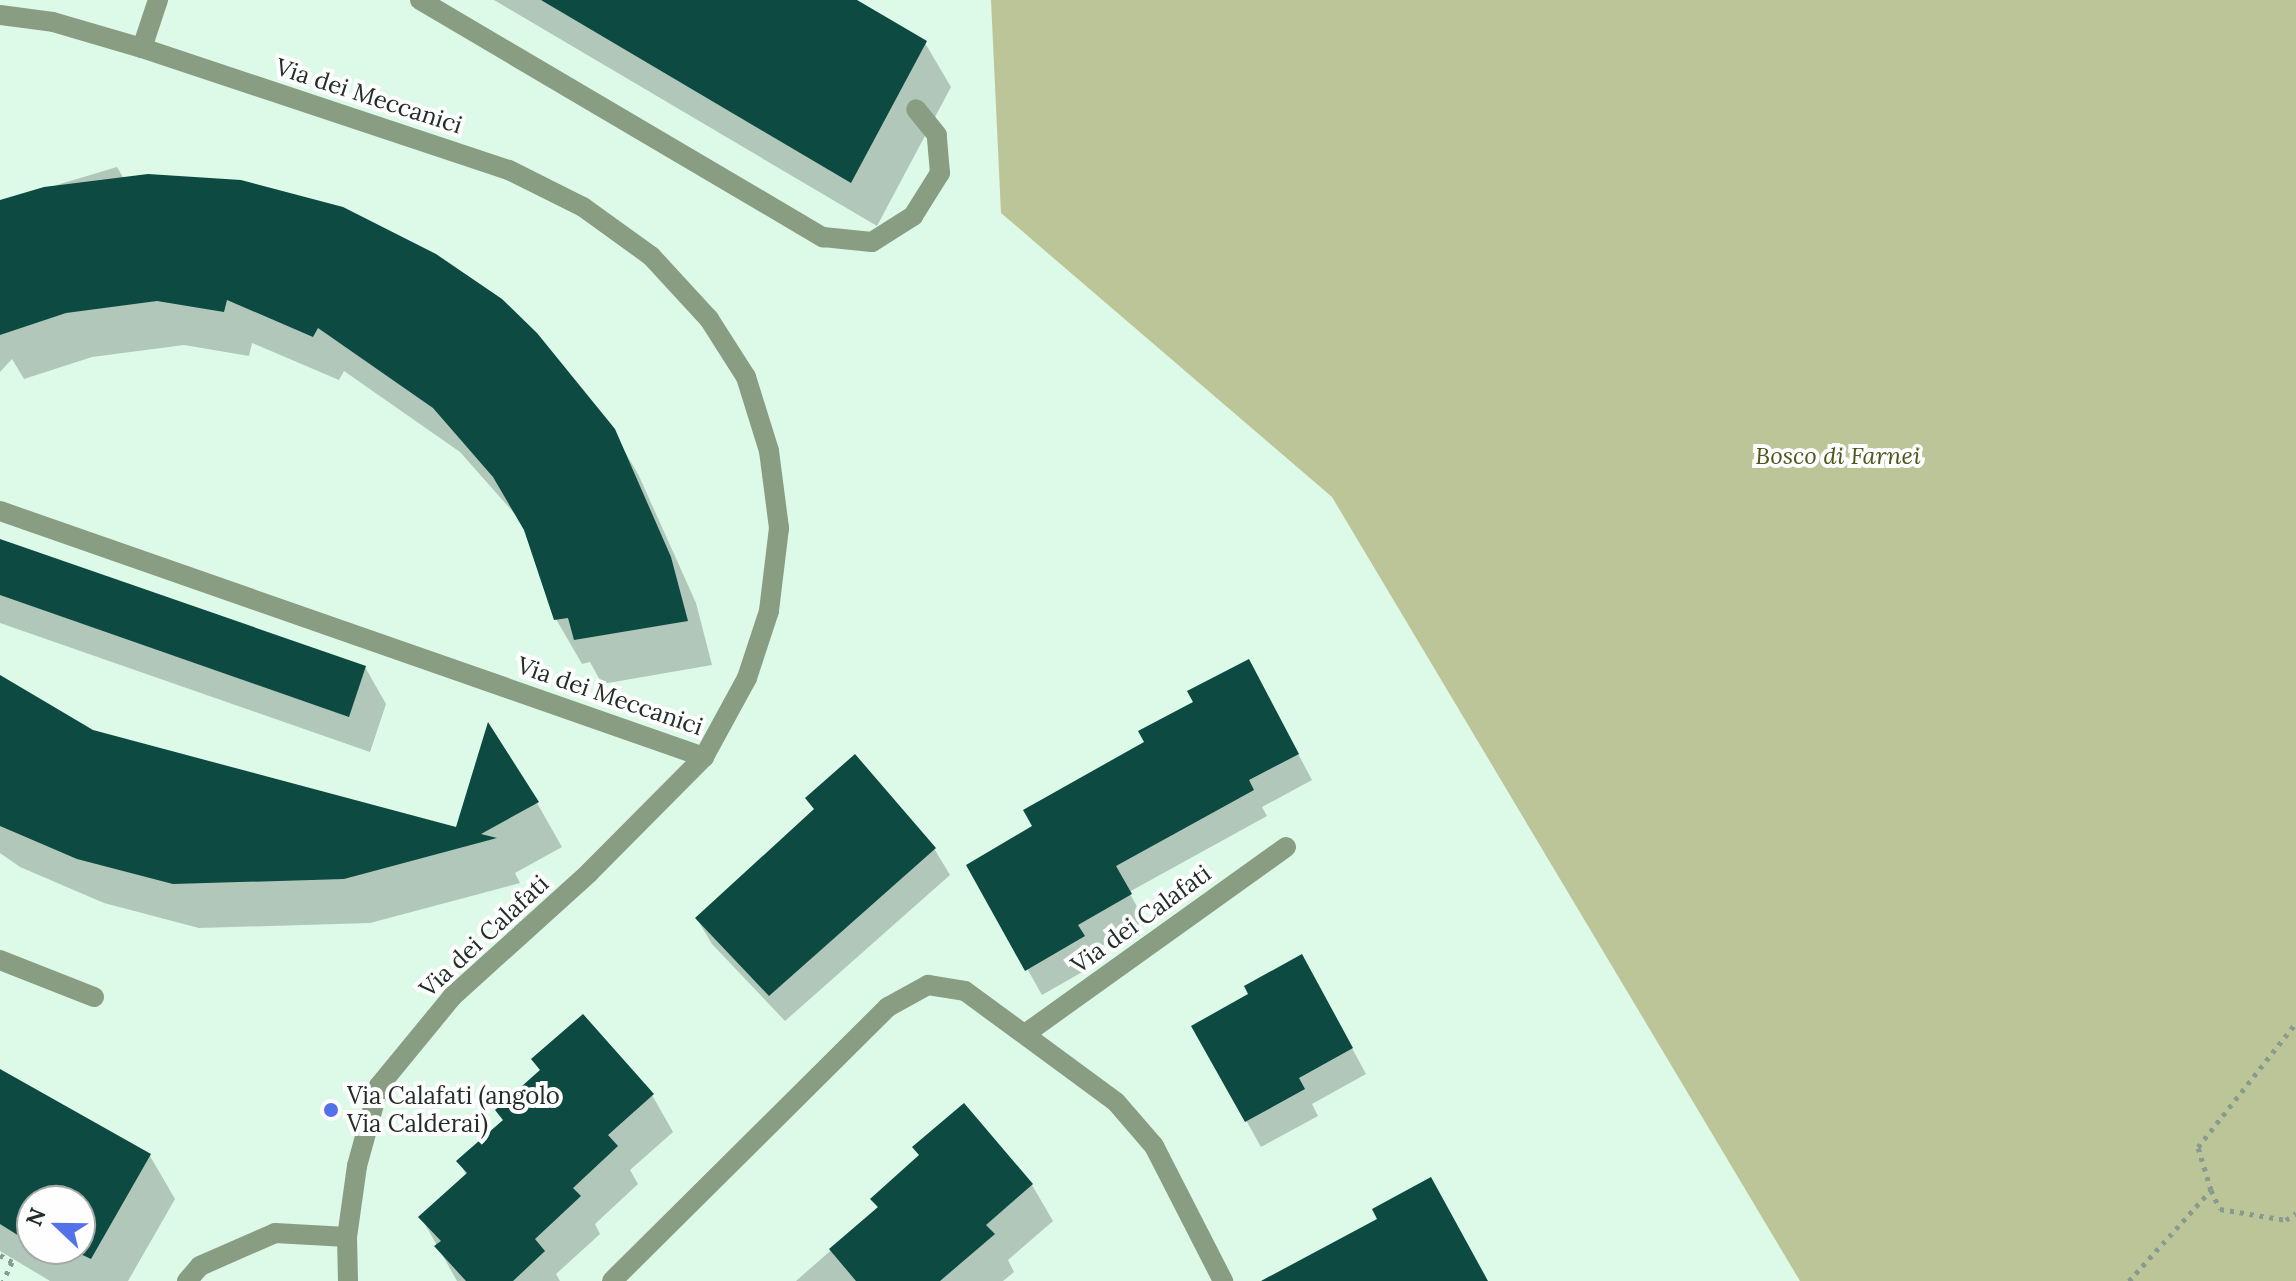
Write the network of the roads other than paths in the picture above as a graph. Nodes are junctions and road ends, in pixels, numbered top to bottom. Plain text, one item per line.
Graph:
1 (158, 0) edge
2 (420, 0) edge
3 (0, 15) edge
4 (142, 48) junction
5 (916, 109) dead end
6 (0, 511) edge
7 (704, 757) junction
8 (1286, 847) dead end
9 (0, 960) edge
10 (94, 997) dead end
11 (1025, 1034) junction
12 (347, 1237) junction
13 (187, 1281) edge
14 (348, 1281) edge
15 (612, 1281) edge
16 (1223, 1281) edge

1 - 4 street
2 - 5 street
3 - 4 street, Via dei Meccanici
4 - 7 street, Via dei Meccanici
6 - 7 street, Via dei Meccanici
7 - 12 street, Via dei Calafati
8 - 11 street, Via dei Calafati
9 - 10 street
11 - 15 street
11 - 16 street
12 - 13 street
12 - 14 street, Via dei Calafati

